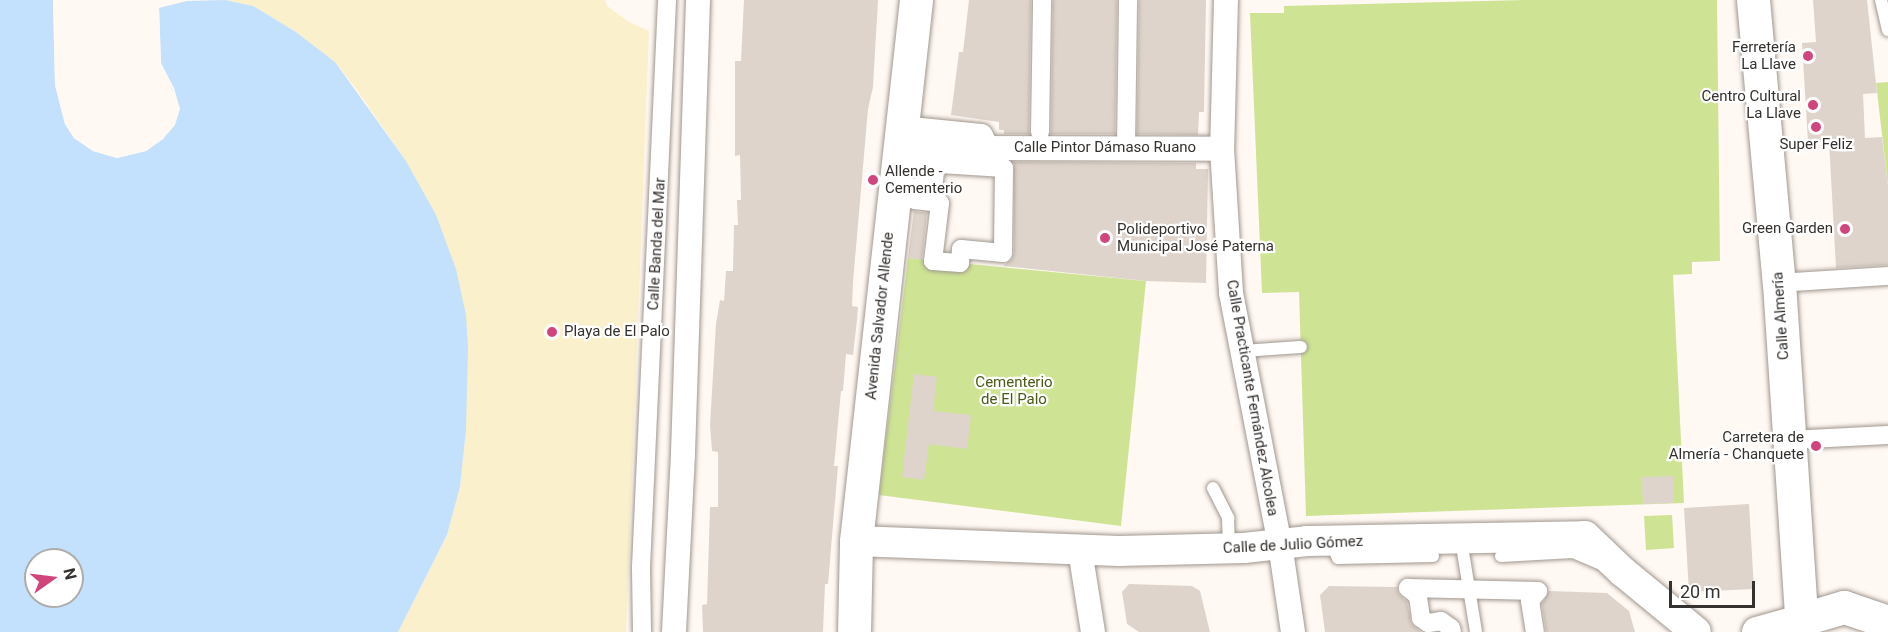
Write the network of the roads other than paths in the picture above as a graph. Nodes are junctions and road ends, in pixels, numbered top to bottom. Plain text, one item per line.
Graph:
1 (667, 0) edge
2 (698, 0) edge
3 (916, 0) edge
4 (1042, 0) edge
5 (1128, 0) edge
6 (1226, 0) edge
7 (1753, 0) edge
8 (1881, 0) edge
9 (1888, 30) edge
10 (1040, 132) dead end
11 (900, 140) junction
12 (1126, 147) junction
13 (1222, 149) junction
14 (933, 190) joint
15 (1888, 276) edge
16 (1779, 283) junction
17 (1301, 347) dead end
18 (1242, 351) junction
19 (1888, 435) edge
20 (1790, 440) junction
21 (1213, 488) dead end
22 (1461, 540) junction
23 (856, 541) junction
24 (1329, 541) junction
25 (1280, 544) junction
26 (1229, 549) junction
27 (1080, 550) junction
28 (1501, 555) dead end
29 (1432, 556) dead end
30 (1623, 572) junction
31 (1470, 589) junction
32 (1888, 622) edge
33 (1801, 626) edge
34 (642, 632) edge
35 (674, 632) edge
36 (854, 632) edge
37 (1093, 632) edge
38 (1293, 632) edge
39 (1452, 632) edge
40 (1476, 632) edge
41 (1535, 632) edge
42 (1696, 632) edge
43 (1757, 632) edge

1 - 34 street, Calle Banda del Mar
2 - 35 street
3 - 11 main road, Avenida Salvador Allende
4 - 10 street
5 - 12 street
6 - 13 street, Calle Practicante Fernández Alcolea
7 - 16 main road, Calle Almería
8 - 9 lane
11 - 12 street, Calle Pintor Dámaso Ruano
11 - 23 main road, Avenida Salvador Allende
12 - 13 street, Calle Pintor Dámaso Ruano
13 - 18 street, Calle Practicante Fernández Alcolea
14 - 14 street
15 - 16 street
16 - 20 main road, Calle Almería
17 - 18 lane
18 - 25 street, Calle Practicante Fernández Alcolea
19 - 20 street
20 - 33 main road, Calle Almería
21 - 26 lane
22 - 24 street, Calle de Julio Gómez
22 - 30 street, Calle de Julio Gómez
22 - 31 lane
23 - 27 street, Calle de Julio Gómez
23 - 36 main road, Avenida Salvador Allende
24 - 25 street, Calle de Julio Gómez
24 - 29 lane
25 - 26 street, Calle de Julio Gómez
25 - 38 street, Calle Practicante Fernández Alcolea
26 - 27 street, Calle de Julio Gómez
27 - 37 street
28 - 30 lane
30 - 42 street, Calle de Julio Gómez
31 - 39 street
31 - 40 lane
31 - 41 street
32 - 33 main road
33 - 43 street

